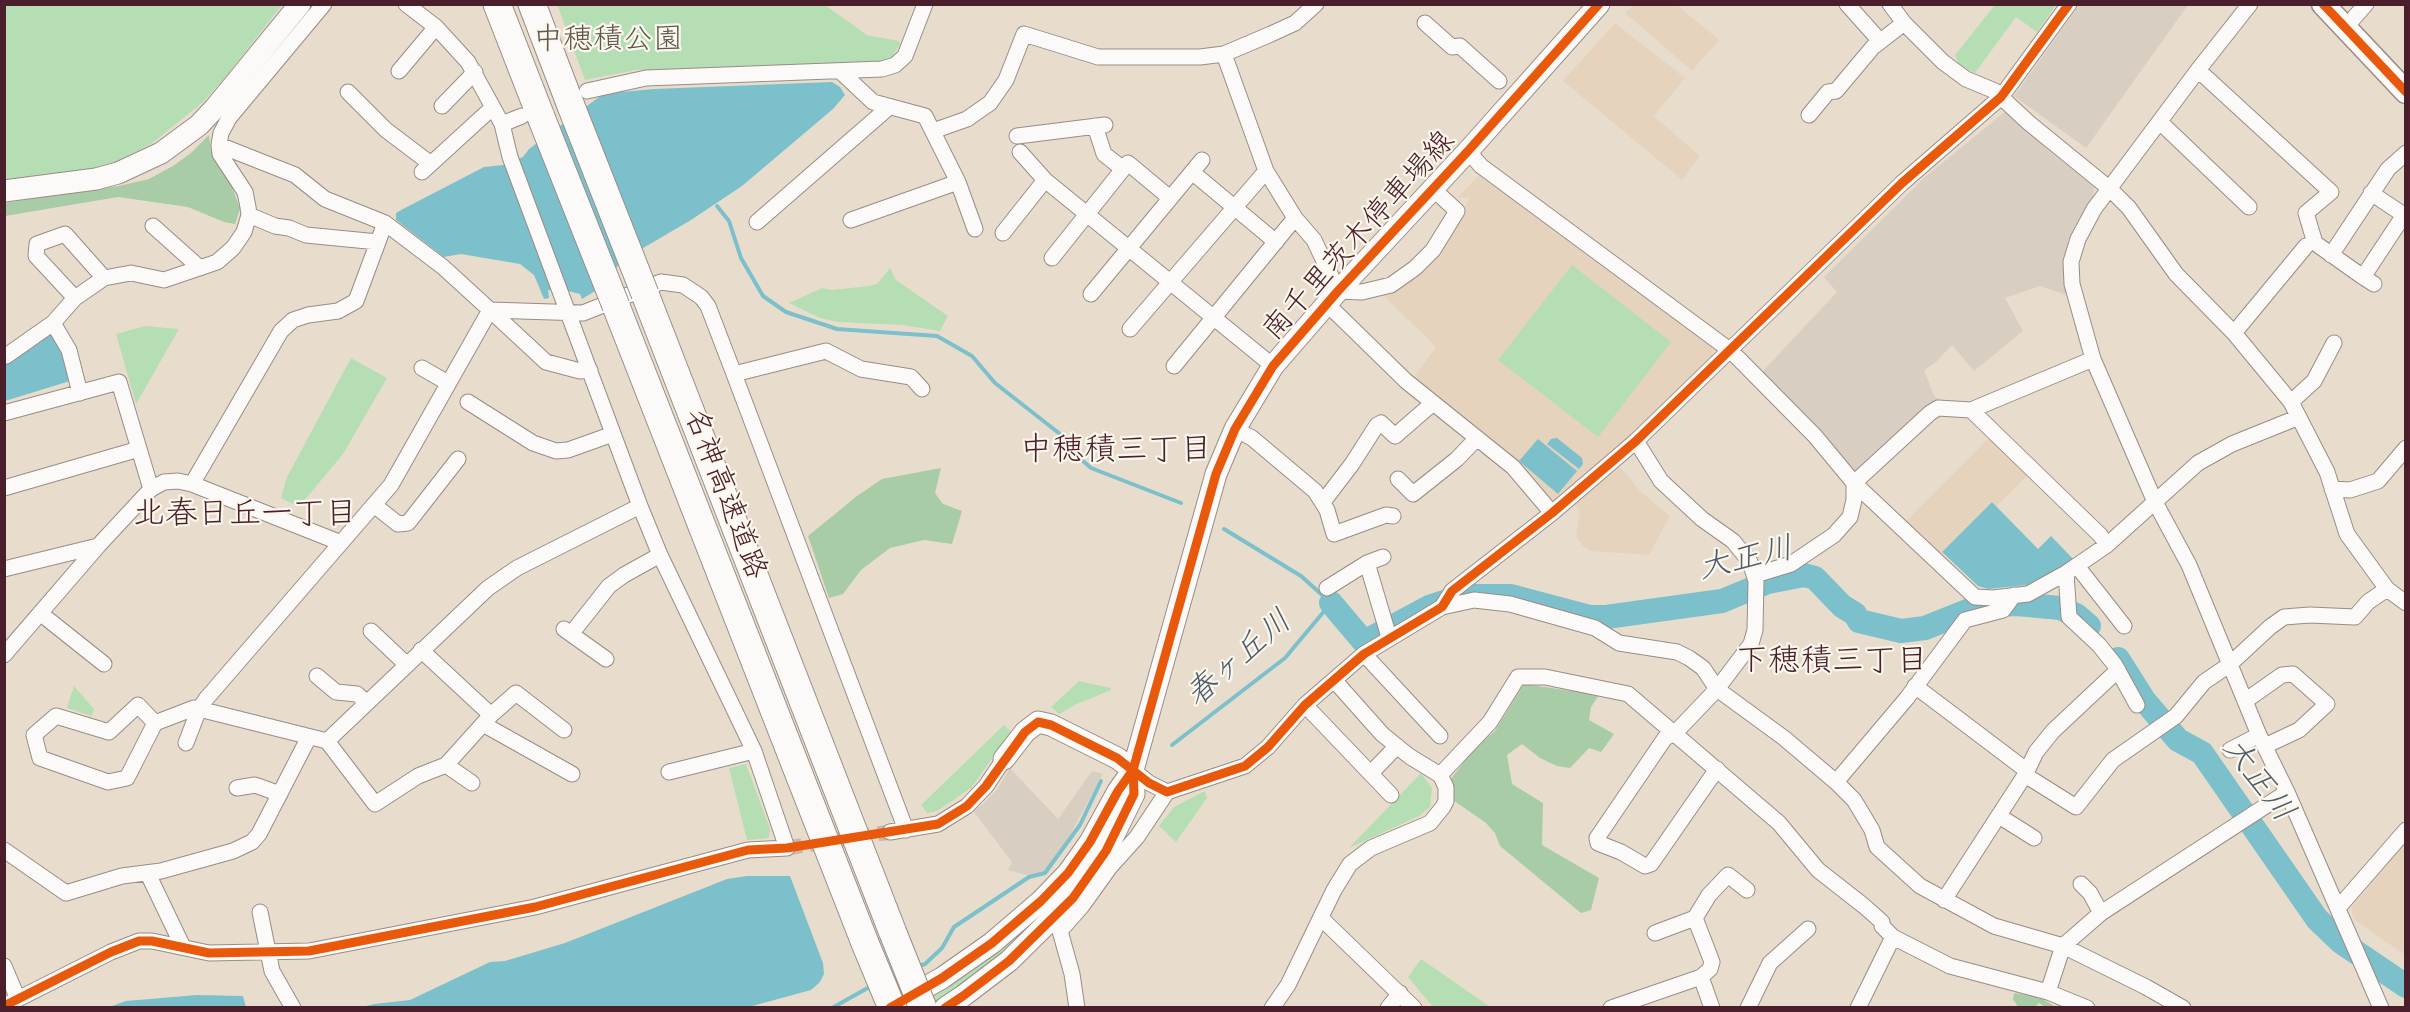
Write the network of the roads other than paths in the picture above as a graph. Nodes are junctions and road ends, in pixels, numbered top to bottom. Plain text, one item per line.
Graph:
1 (300, 4) edge
2 (324, 4) edge
3 (406, 4) edge
4 (497, 4) edge
5 (532, 4) edge
6 (925, 4) edge
7 (1316, 4) edge
8 (1599, 4) edge
9 (1847, 4) edge
10 (1890, 4) edge
11 (2069, 4) edge
12 (2250, 4) edge
13 (2323, 4) edge
14 (2366, 4) edge
15 (1425, 23) dead end
16 (1904, 23) junction
17 (436, 27) junction
18 (2346, 27) junction
19 (1880, 41) junction
20 (1224, 54) junction
21 (399, 70) dead end
22 (2198, 70) junction
23 (475, 72) junction
24 (841, 72) junction
25 (1499, 81) dead end
26 (348, 92) dead end
27 (2406, 92) edge
28 (2001, 97) junction
29 (579, 99) junction
30 (442, 106) dead end
31 (492, 108) junction
32 (888, 108) junction
33 (1809, 115) dead end
34 (532, 117) junction
35 (2160, 122) junction
36 (502, 124) junction
37 (933, 131) junction
38 (1017, 136) dead end
39 (219, 145) junction
40 (1468, 151) junction
41 (1020, 152) dead end
42 (2406, 153) edge
43 (1202, 160) dead end
44 (1123, 169) junction
45 (1266, 171) junction
46 (1192, 172) junction
47 (1045, 180) junction
48 (958, 182) junction
49 (1432, 188) junction
50 (2110, 189) junction
51 (4, 191) edge
52 (2371, 194) junction
53 (1170, 198) junction
54 (2249, 207) dead end
55 (1234, 208) junction
56 (1087, 214) junction
57 (249, 215) junction
58 (1295, 218) junction
59 (851, 220) dead end
60 (757, 222) dead end
61 (385, 223) junction
62 (153, 226) dead end
63 (975, 229) dead end
64 (1004, 233) dead end
65 (378, 242) junction
66 (1276, 242) junction
67 (2306, 246) dead end
68 (1128, 248) junction
69 (2331, 255) junction
70 (1052, 258) dead end
71 (200, 268) junction
72 (104, 278) junction
73 (1170, 282) junction
74 (1091, 294) dead end
75 (1333, 297) junction
76 (75, 298) junction
77 (490, 310) junction
78 (569, 311) junction
79 (1215, 317) junction
80 (53, 323) junction
81 (1130, 329) dead end
82 (2234, 333) junction
83 (2334, 343) dead end
84 (1731, 351) junction
85 (4, 355) edge
86 (2093, 359) junction
87 (1174, 366) dead end
88 (1274, 366) junction
89 (422, 368) dead end
90 (590, 370) junction
91 (734, 374) junction
92 (448, 383) junction
93 (922, 389) dead end
94 (80, 393) junction
95 (468, 402) dead end
96 (2291, 402) junction
97 (1433, 403) junction
98 (1971, 410) junction
99 (4, 413) edge
100 (2299, 417) junction
101 (1235, 429) junction
102 (613, 434) junction
103 (1477, 438) junction
104 (1636, 441) junction
105 (2406, 448) edge
106 (139, 449) junction
107 (458, 459) dead end
108 (1398, 479) dead end
109 (1854, 483) junction
110 (192, 484) junction
111 (4, 488) edge
112 (151, 489) junction
113 (2332, 489) junction
114 (1323, 502) junction
115 (2155, 502) junction
116 (374, 505) junction
117 (640, 506) junction
118 (1552, 513) junction
119 (1394, 516) dead end
120 (341, 543) junction
121 (2107, 545) junction
122 (98, 546) junction
123 (660, 555) junction
124 (1383, 557) dead end
125 (1367, 563) junction
126 (4, 569) edge
127 (2072, 569) junction
128 (1756, 583) junction
129 (1327, 588) dead end
130 (2387, 590) junction
131 (2009, 602) junction
132 (1445, 603) junction
133 (2406, 603) edge
134 (40, 613) junction
135 (2124, 626) dead end
136 (371, 631) dead end
137 (1389, 637) junction
138 (421, 650) junction
139 (1364, 654) junction
140 (4, 655) edge
141 (606, 659) dead end
142 (104, 664) dead end
143 (406, 664) junction
144 (2229, 665) junction
145 (2118, 670) junction
146 (317, 676) dead end
147 (1334, 680) junction
148 (1915, 686) junction
149 (1717, 689) junction
150 (2245, 701) junction
151 (366, 702) junction
152 (1305, 705) junction
153 (2137, 705) dead end
154 (200, 709) junction
155 (487, 719) junction
156 (155, 723) junction
157 (564, 730) dead end
158 (1675, 733) junction
159 (1440, 736) dead end
160 (309, 737) junction
161 (327, 741) junction
162 (2262, 741) junction
163 (186, 743) dead end
164 (1397, 746) junction
165 (2230, 750) dead end
166 (754, 751) junction
167 (1004, 759) joint
168 (446, 765) junction
169 (1718, 769) junction
170 (1133, 770) junction
171 (669, 772) dead end
172 (1371, 773) junction
173 (2026, 773) junction
174 (572, 774) dead end
175 (1440, 775) junction
176 (1836, 782) junction
177 (472, 783) dead end
178 (237, 788) dead end
179 (1167, 792) junction
180 (2287, 792) junction
181 (280, 794) junction
182 (1391, 795) dead end
183 (1999, 816) junction
184 (906, 830) junction
185 (2406, 830) edge
186 (890, 832) tunnel mouth
187 (2034, 838) dead end
188 (4, 850) edge
189 (148, 874) junction
190 (2081, 884) dead end
191 (1747, 890) dead end
192 (1944, 900) junction
193 (2338, 908) junction
194 (260, 912) dead end
195 (2101, 913) junction
196 (1695, 918) junction
197 (1322, 919) junction
198 (1808, 929) dead end
199 (1655, 933) dead end
200 (1893, 937) junction
201 (2063, 946) junction
202 (183, 947) junction
203 (266, 952) junction
204 (4, 966) edge
205 (1701, 977) junction
206 (2048, 992) junction
207 (1400, 993) junction
208 (11, 1002) edge
209 (966, 1002) edge
210 (292, 1008) edge
211 (891, 1008) edge
212 (922, 1008) edge
213 (945, 1008) edge
214 (1077, 1008) edge
215 (1272, 1008) edge
216 (1388, 1008) edge
217 (1414, 1008) edge
218 (1611, 1008) edge
219 (1712, 1008) edge
220 (1748, 1008) edge
221 (1858, 1008) edge
222 (2087, 1008) edge
223 (2183, 1008) edge
224 (2381, 1008) edge

1 - 51 main road
2 - 39 street
3 - 17 street
4 - 34 highway, 名神高速道路
5 - 29 highway, 名神高速道路
6 - 24 street
7 - 20 street
8 - 40 main road, 南千里茨木停車場線
9 - 19 street
10 - 16 street
11 - 28 street
12 - 22 street
13 - 18 main road
14 - 18 street
15 - 25 street
16 - 19 street
16 - 28 street
17 - 21 street
17 - 23 street
18 - 27 main road
19 - 33 street
20 - 37 street
20 - 45 street
22 - 35 street
22 - 69 street
23 - 30 street
23 - 31 street
24 - 29 street
24 - 32 street
26 - 31 street
28 - 50 street
28 - 84 street
29 - 212 highway, 名神高速道路, bridge
31 - 36 street
32 - 37 street
32 - 60 street
34 - 36 street
34 - 211 highway, 名神高速道路, bridge
35 - 50 street
35 - 54 street
36 - 78 street
37 - 48 street
38 - 44 street
39 - 57 street
39 - 61 street
40 - 49 main road, 南千里茨木停車場線
40 - 84 street
41 - 47 street
42 - 52 street
43 - 46 street
44 - 53 street
44 - 56 street
45 - 55 street
45 - 58 street
46 - 53 street
46 - 55 street
47 - 56 street
47 - 64 street
48 - 59 street
48 - 63 street
49 - 75 main road, 南千里茨木停車場線
49 - 75 street
50 - 82 street
50 - 86 street
52 - 69 street
52 - 69 street
53 - 68 street
55 - 66 street
55 - 73 street
56 - 68 street
56 - 70 street
57 - 65 street
57 - 71 street
58 - 66 street
58 - 75 street
61 - 65 street
61 - 77 street
62 - 71 street
65 - 110 street
66 - 79 street
67 - 82 street
68 - 73 street
68 - 74 street
71 - 72 street
72 - 76 street
72 - 76 street
73 - 79 street
73 - 81 street
75 - 88 main road, 南千里茨木停車場線
75 - 97 street
76 - 80 street
77 - 78 street
77 - 90 street
77 - 92 street
78 - 90 street
78 - 91 street
79 - 87 street
79 - 88 street
80 - 85 street
80 - 94 street
82 - 96 street
83 - 96 street
84 - 104 street
84 - 109 street
86 - 98 street
86 - 115 street
88 - 101 main road, 南千里茨木停車場線
89 - 92 street
90 - 102 street
91 - 93 street
91 - 184 street
92 - 116 street
94 - 99 street
94 - 106 street
95 - 102 street
96 - 100 street
97 - 103 street
97 - 114 street
98 - 109 street
98 - 121 street
100 - 113 street
100 - 115 street
101 - 114 street
101 - 170 main road, 南千里茨木停車場線
102 - 117 street
103 - 108 street
103 - 118 street
104 - 118 street
104 - 128 street
105 - 113 street
106 - 111 street
106 - 112 street
107 - 116 street
109 - 128 street
109 - 131 street
110 - 112 street
110 - 120 street
112 - 122 street
113 - 130 street
114 - 119 street
115 - 121 street
115 - 144 street
116 - 120 street
117 - 123 street
117 - 138 street
118 - 132 street
120 - 154 street
121 - 127 street
122 - 126 street
122 - 134 street
123 - 141 street
123 - 166 street
124 - 125 street
125 - 129 street
125 - 137 street
127 - 131 street
127 - 135 street
127 - 145 street
128 - 149 street
130 - 133 street
130 - 144 street
131 - 148 street
132 - 137 street
132 - 149 street
134 - 140 street
134 - 142 street
136 - 143 street
137 - 139 street
138 - 143 street
138 - 155 street
139 - 147 street
139 - 159 street
143 - 151 street
144 - 150 street
144 - 173 street
145 - 153 street
145 - 173 street
146 - 151 street
147 - 152 street
147 - 164 street
148 - 173 street
148 - 176 street
149 - 158 street
149 - 176 street
150 - 162 street
150 - 162 street
151 - 161 street
152 - 172 street
152 - 179 street
154 - 156 street
154 - 160 street
154 - 163 street
155 - 157 street
155 - 168 street
155 - 174 street
156 - 156 street
158 - 169 street
158 - 169 street
158 - 175 street
160 - 161 street
160 - 181 street
161 - 168 street
162 - 165 street
162 - 180 street
164 - 172 street
164 - 175 street
166 - 171 street
166 - 203 street
167 - 170 main road
167 - 184 street
168 - 177 street
169 - 200 street
170 - 179 street
170 - 209 main road, 南千里茨木停車場線
170 - 211 main road, 南千里茨木停車場線
172 - 182 street
173 - 183 street
175 - 197 street
176 - 192 street
178 - 181 street
179 - 214 street
180 - 193 street
180 - 195 street
181 - 189 street
183 - 187 street
183 - 192 street
184 - 186 street
185 - 193 street
188 - 189 street
189 - 202 street
190 - 195 street
191 - 196 street
192 - 201 street
193 - 224 street
194 - 203 street
195 - 201 street
196 - 199 street
196 - 205 street
197 - 207 street
197 - 215 street
198 - 220 street
200 - 206 street
200 - 221 street
201 - 206 street
201 - 223 street
202 - 203 street
202 - 208 street
203 - 210 street
204 - 208 street
205 - 218 street
205 - 219 street
206 - 222 street
207 - 216 street
207 - 217 street
209 - 213 main road, 南千里茨木停車場線

